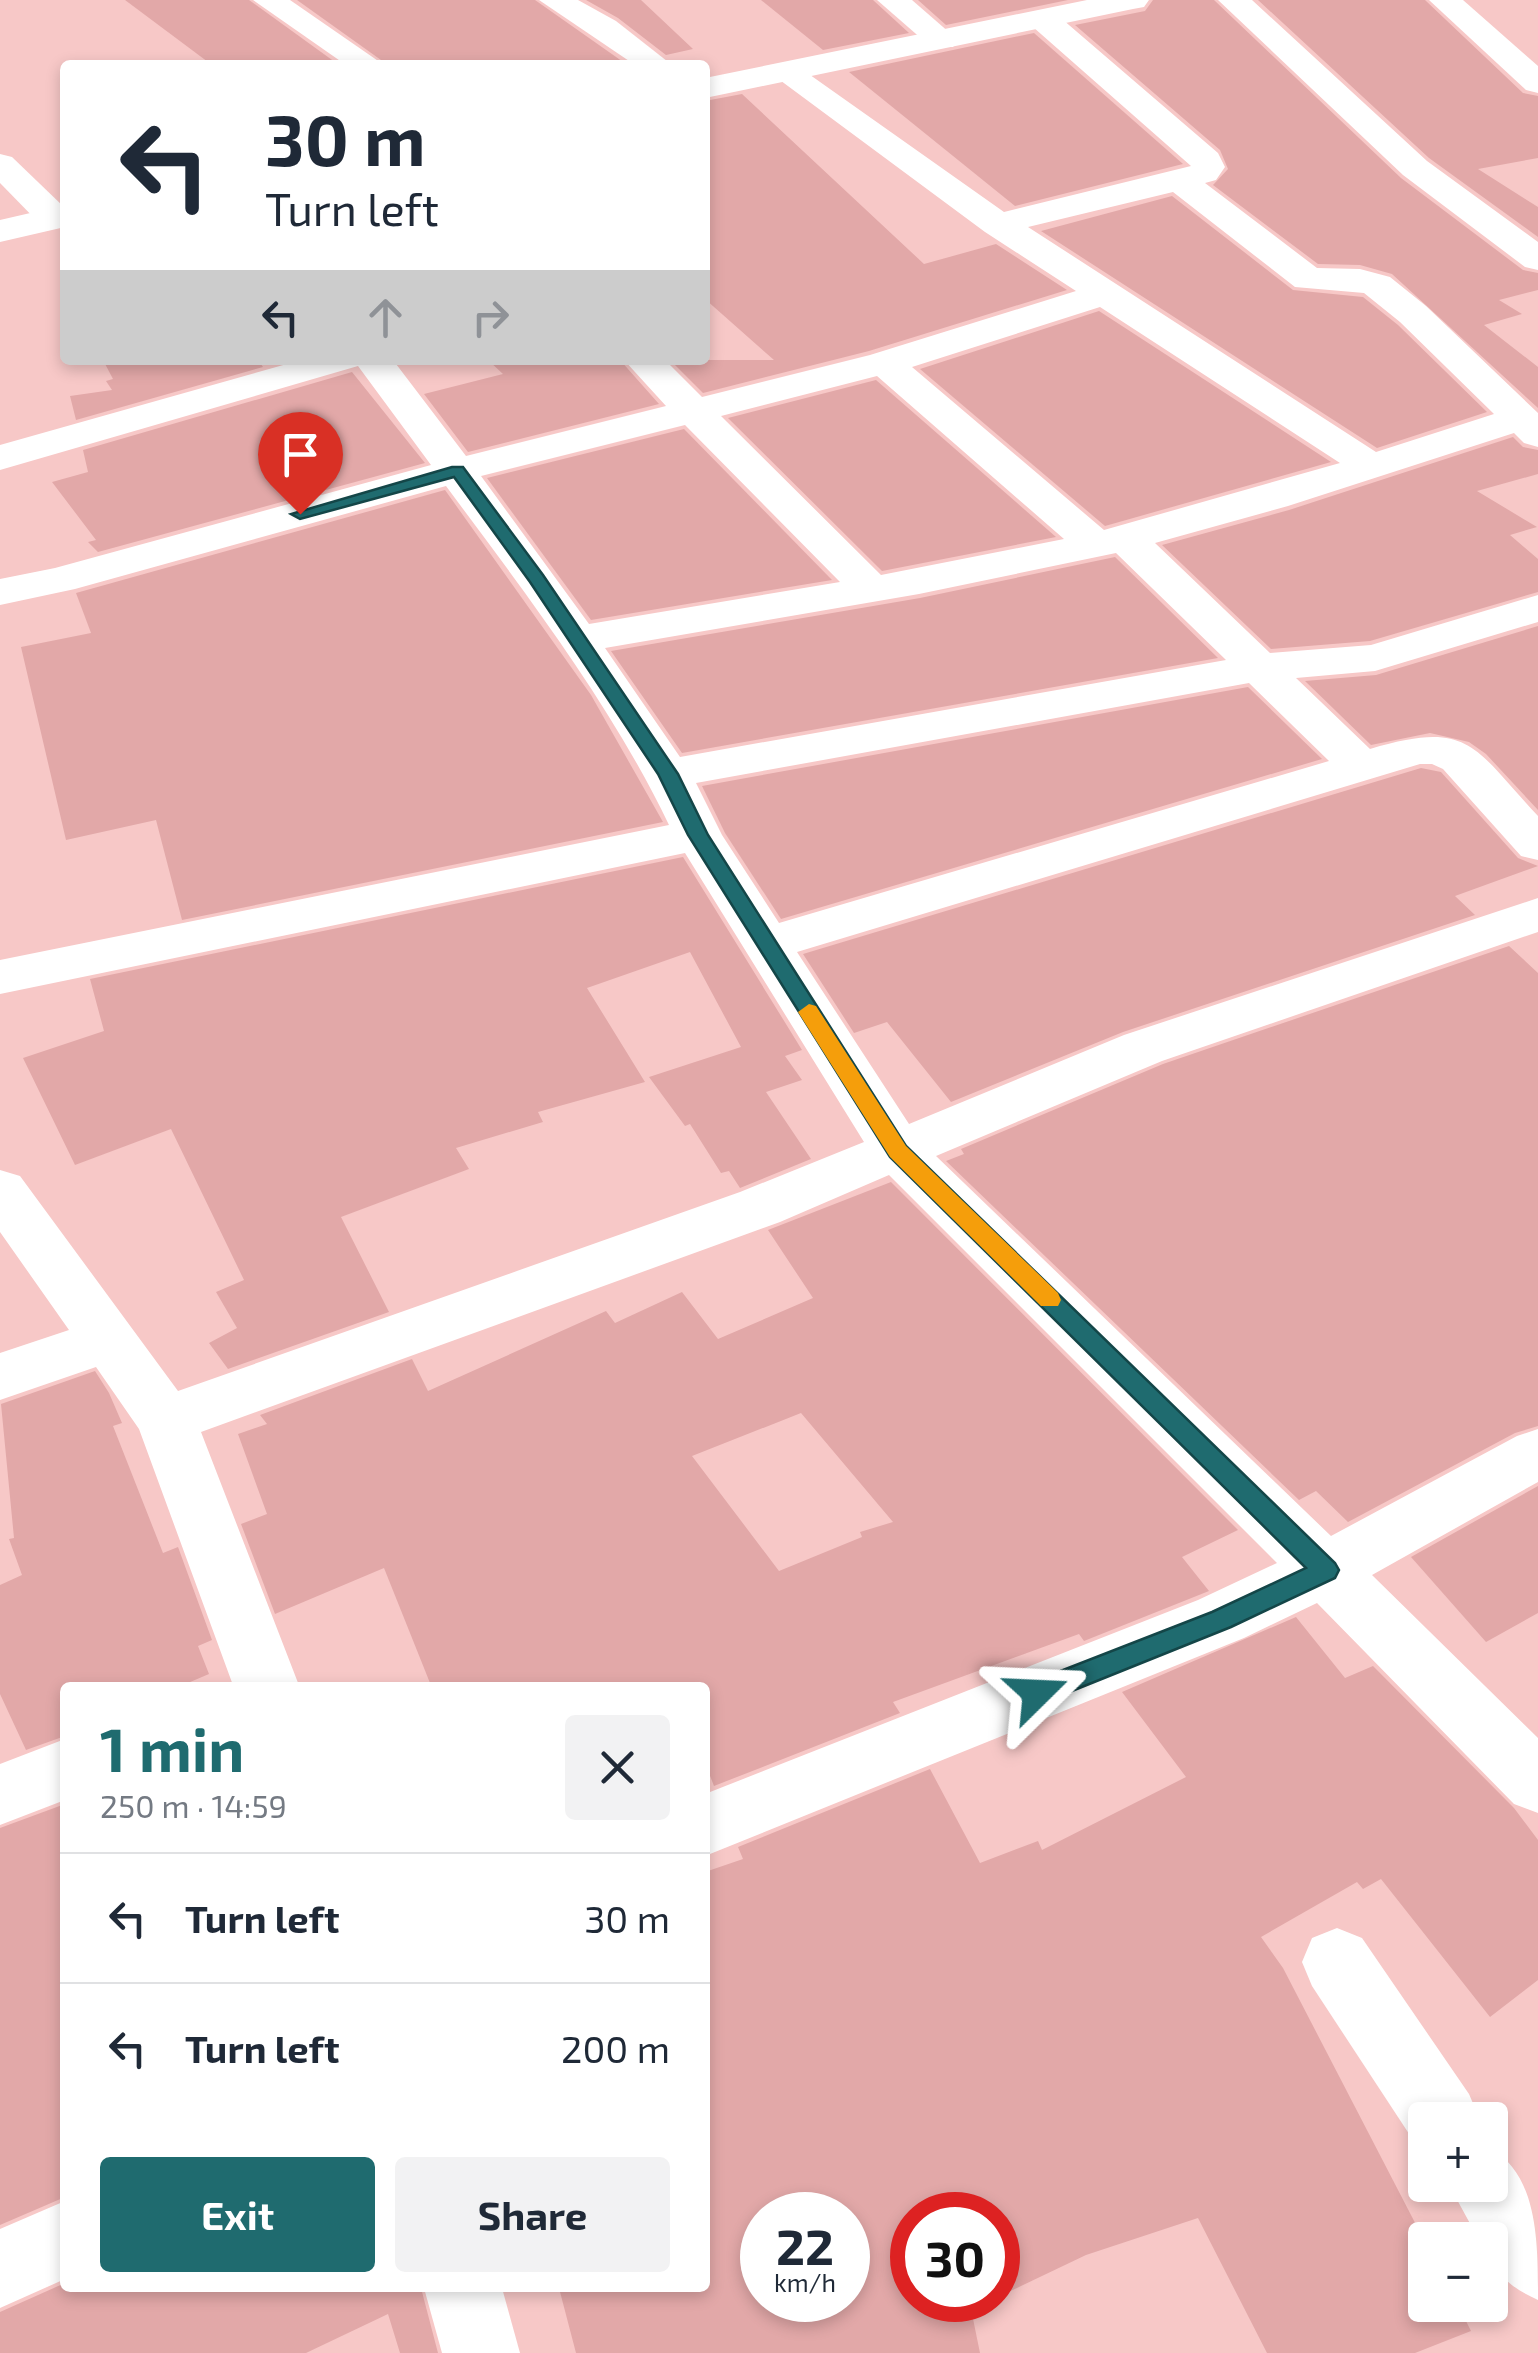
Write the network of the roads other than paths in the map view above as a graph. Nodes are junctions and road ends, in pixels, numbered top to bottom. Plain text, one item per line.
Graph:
1 (269, 0) edge
2 (555, 0) edge
3 (893, 0) edge
4 (1134, 0) edge
5 (1234, 0) edge
6 (1444, 0) edge
7 (1044, 20) junction
8 (942, 40) junction
9 (360, 60) edge
10 (649, 60) edge
11 (785, 72) junction
12 (1538, 84) edge
13 (710, 87) edge
14 (0, 164) edge
15 (1180, 180) junction
16 (60, 217) edge
17 (998, 224) junction
18 (0, 231) edge
19 (1538, 259) edge
20 (1104, 294) junction
21 (884, 363) junction
22 (326, 365) edge
23 (378, 365) edge
24 (648, 365) edge
25 (696, 412) junction
26 (1530, 427) edge
27 (0, 458) edge
28 (1370, 466) junction
29 (458, 470) junction
30 (1111, 542) junction
31 (870, 589) junction
32 (0, 592) edge
33 (1538, 608) edge
34 (578, 640) junction
35 (1262, 667) junction
36 (1360, 765) junction
37 (668, 774) junction
38 (698, 835) junction
39 (1538, 845) edge
40 (1538, 914) edge
41 (766, 944) junction
42 (0, 977) edge
43 (898, 1152) junction
44 (0, 1190) edge
45 (107, 1340) junction
46 (0, 1376) edge
47 (166, 1420) junction
48 (1538, 1453) edge
49 (1326, 1570) junction
50 (264, 1682) edge
51 (60, 1771) edge
52 (1538, 1783) edge
53 (0, 1795) edge
54 (710, 1823) edge
55 (1337, 1962) dead end
56 (1432, 2102) edge
57 (1499, 2202) edge
58 (60, 2242) edge
59 (1538, 2260) edge
60 (0, 2268) edge
61 (465, 2292) edge
62 (481, 2353) edge

1 - 9 street
2 - 10 street
3 - 8 street
4 - 7 street
5 - 19 street
6 - 12 street
7 - 8 street
7 - 15 street
8 - 11 street
11 - 13 street
11 - 17 street
14 - 16 street
15 - 17 street
15 - 26 street
16 - 18 street
17 - 20 street
20 - 21 street
20 - 28 street
21 - 25 street
21 - 30 street
22 - 27 street
23 - 29 street
24 - 25 street
25 - 29 street
25 - 31 street
26 - 28 street
28 - 30 street
29 - 32 street
29 - 34 street
30 - 31 street
30 - 35 street
31 - 34 street
33 - 35 street
34 - 37 street
35 - 36 street
35 - 37 street
36 - 39 street
36 - 41 street
37 - 38 street
38 - 41 street
38 - 42 street
40 - 43 street
41 - 43 street
43 - 47 street
43 - 49 street
44 - 45 street
45 - 46 street
45 - 47 street
47 - 50 street
48 - 49 street
49 - 52 street
49 - 54 street
51 - 53 street
55 - 56 street
57 - 59 street
58 - 60 street
61 - 62 street

